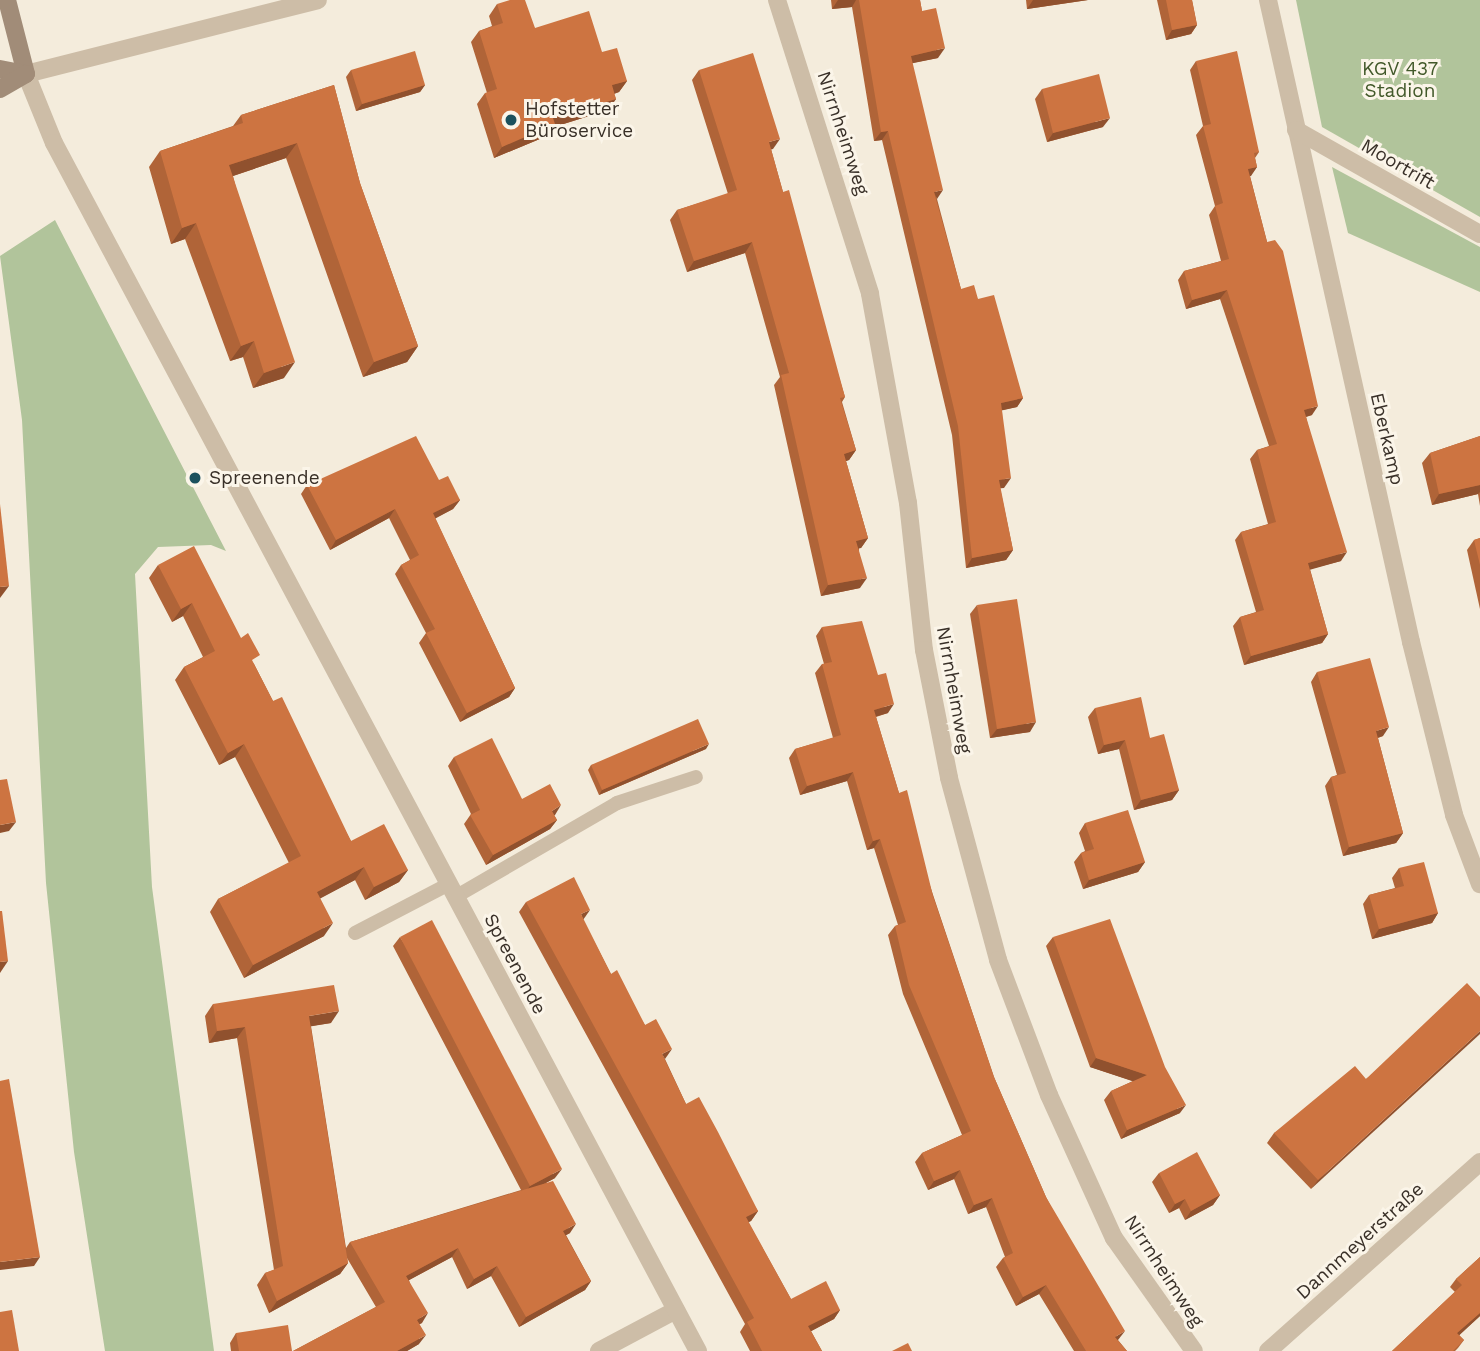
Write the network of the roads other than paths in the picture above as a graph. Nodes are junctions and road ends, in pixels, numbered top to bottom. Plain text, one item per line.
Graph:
1 (7, 0) edge
2 (318, 0) edge
3 (777, 0) edge
4 (1268, 0) edge
5 (0, 69) edge
6 (26, 74) junction
7 (0, 89) edge
8 (1296, 130) junction
9 (1480, 234) edge
10 (695, 776) dead end
11 (1480, 884) edge
12 (452, 890) junction
13 (355, 933) dead end
14 (1480, 1162) edge
15 (676, 1310) junction
16 (599, 1351) edge
17 (698, 1351) edge
18 (1194, 1351) edge
19 (1268, 1351) edge

1 - 6 main road
2 - 6 street
3 - 18 street, Nirrnheimweg
4 - 8 street, Eberkamp
5 - 6 main road
6 - 7 main road
6 - 12 street, Spreenende
8 - 9 street, Moortrift
8 - 11 street, Eberkamp
10 - 12 lane
12 - 13 lane
12 - 15 street, Spreenende
14 - 19 street, Dannmeyerstraße
15 - 16 street
15 - 17 street, Spreenende

